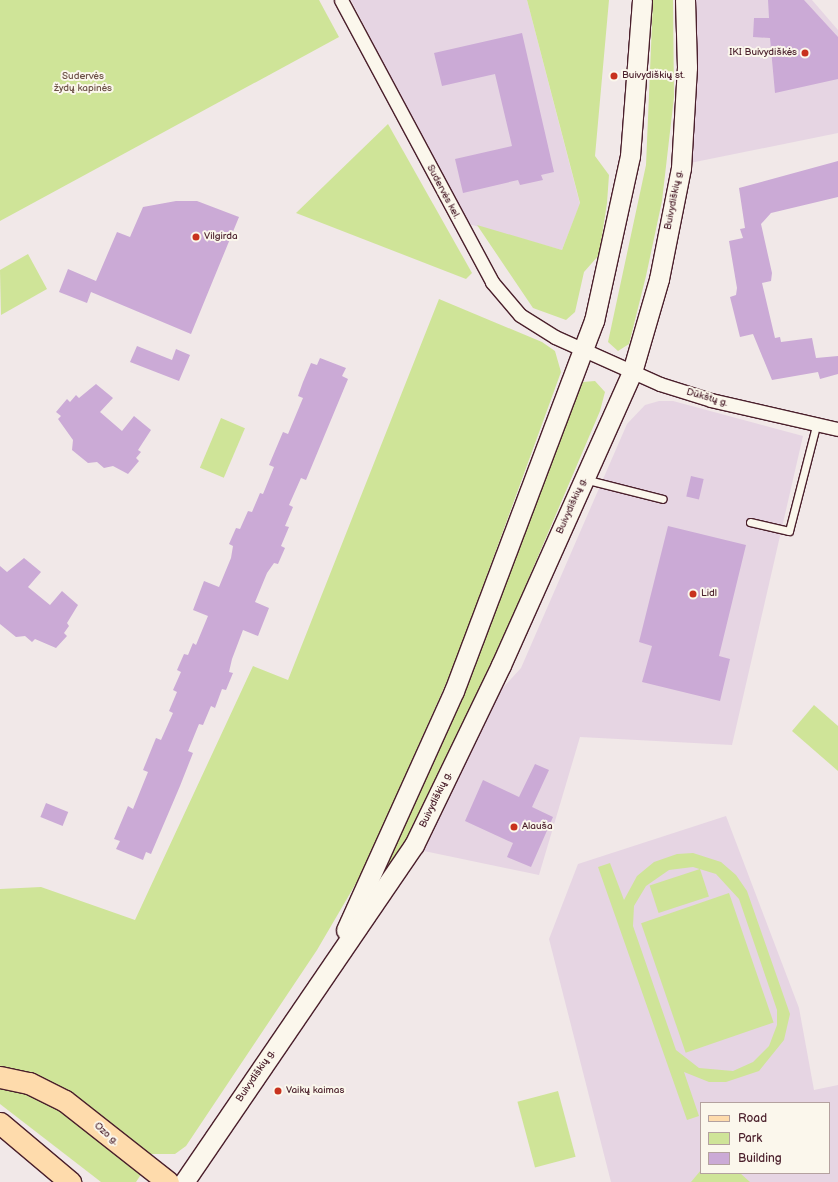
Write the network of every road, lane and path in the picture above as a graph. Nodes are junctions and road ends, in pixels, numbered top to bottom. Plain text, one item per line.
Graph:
1 (342, 0) edge
2 (642, 0) edge
3 (685, 0) edge
4 (582, 348) junction
5 (632, 372) junction
6 (816, 426) junction
7 (838, 429) edge
8 (584, 479) junction
9 (663, 499) dead end
10 (750, 522) dead end
11 (328, 969) junction
12 (0, 1077) edge
13 (0, 1123) edge
14 (70, 1182) edge
15 (168, 1182) edge
16 (184, 1182) edge

1 - 4 street, Sudervės kel.
2 - 4 main road, Buivydiškių g.
3 - 5 main road, Buivydiškių g.
4 - 5 street, Dūkštų g.
4 - 11 main road, Buivydiškių g.
5 - 6 street, Dūkštų g.
5 - 8 main road, Buivydiškių g.
6 - 7 street, Dūkštų g.
6 - 10 lane
8 - 9 lane
8 - 11 main road, Buivydiškių g.
11 - 16 main road, Buivydiškių g.
12 - 15 main road, Ozo g.
13 - 14 main road

